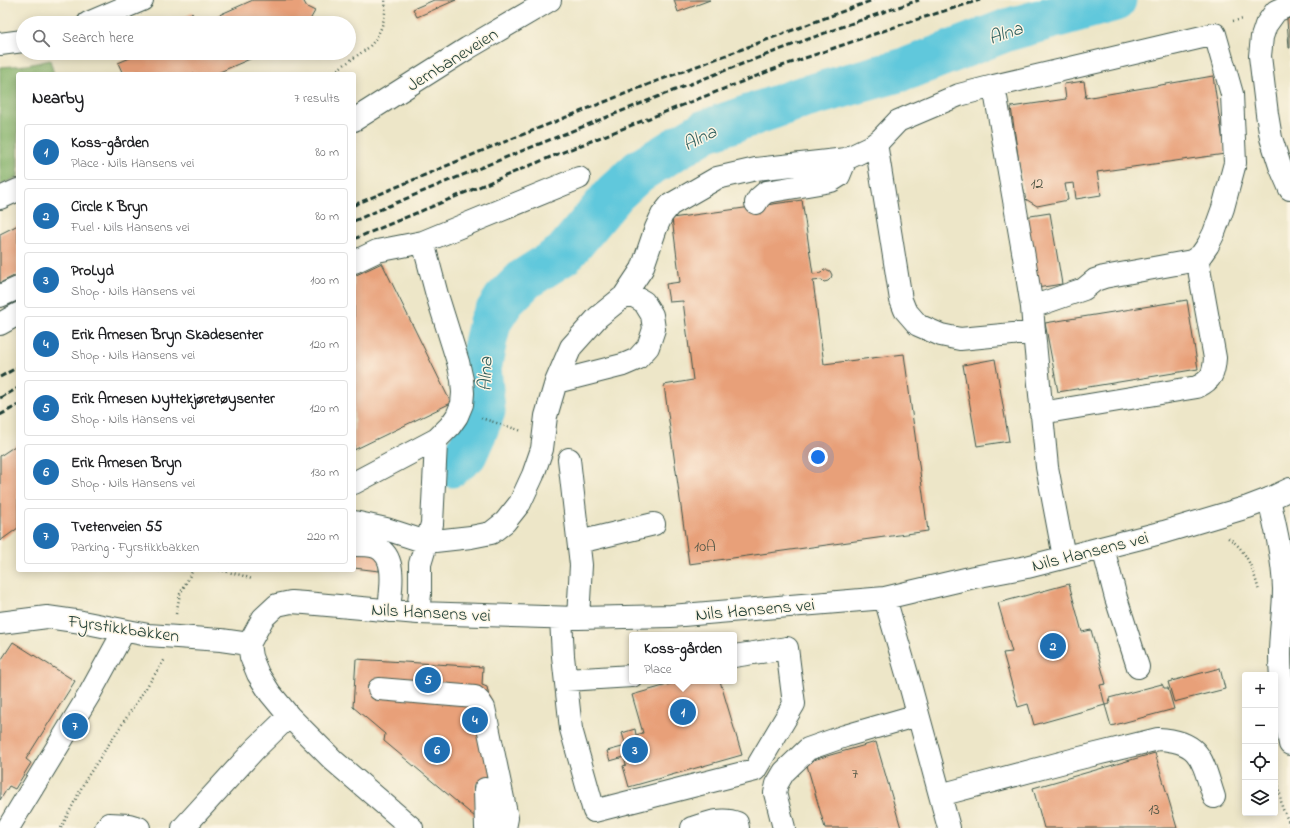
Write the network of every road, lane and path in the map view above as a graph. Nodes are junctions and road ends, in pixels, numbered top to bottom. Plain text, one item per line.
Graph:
1 (142, 0) edge
2 (385, 0) edge
3 (550, 0) edge
4 (1290, 5) edge
5 (104, 16) edge
6 (16, 42) edge
7 (0, 44) edge
8 (356, 56) edge
9 (350, 60) edge
10 (333, 72) edge
11 (994, 86) junction
12 (356, 119) edge
13 (876, 143) junction
14 (846, 160) junction
15 (579, 178) dead end
16 (1290, 188) edge
17 (16, 191) edge
18 (0, 198) edge
19 (756, 203) dead end
20 (423, 242) junction
21 (1197, 258) junction
22 (356, 261) edge
23 (16, 289) edge
24 (0, 296) edge
25 (624, 296) junction
26 (1032, 307) junction
27 (16, 315) edge
28 (0, 324) edge
29 (1034, 332) junction
30 (556, 382) junction
31 (1041, 413) junction
32 (474, 416) dead end
33 (507, 426) dead end
34 (437, 439) junction
35 (569, 459) dead end
36 (356, 482) edge
37 (1290, 489) edge
38 (1269, 499) junction
39 (356, 522) edge
40 (654, 524) dead end
41 (1230, 540) dead end
42 (426, 542) junction
43 (579, 542) junction
44 (356, 545) edge
45 (1103, 548) junction
46 (1064, 558) junction
47 (192, 572) edge
48 (228, 572) edge
49 (252, 579) dead end
50 (884, 598) junction
51 (1259, 598) dead end
52 (1287, 600) edge
53 (389, 611) junction
54 (418, 613) junction
55 (570, 618) junction
56 (0, 623) edge
57 (124, 631) junction
58 (174, 636) junction
59 (249, 644) junction
60 (737, 656) edge
61 (1138, 667) dead end
62 (629, 676) edge
63 (566, 680) junction
64 (379, 689) dead end
65 (918, 715) junction
66 (289, 716) junction
67 (1290, 744) edge
68 (1278, 780) edge
69 (485, 789) dead end
70 (940, 795) junction
71 (1214, 797) dead end
72 (1290, 825) edge
73 (8, 828) edge
74 (61, 828) edge
75 (106, 828) edge
76 (139, 828) edge
77 (183, 828) edge
78 (412, 828) edge
79 (486, 828) edge
80 (505, 828) edge
81 (692, 828) edge
82 (738, 828) edge
83 (784, 828) edge
84 (949, 828) edge

1 - 5 main road
2 - 8 path
3 - 12 main road, Jernbaneveien
4 - 16 main road
6 - 7 main road
9 - 10 path
11 - 13 main road
11 - 21 main road
11 - 26 main road
13 - 14 main road
13 - 29 main road
14 - 19 main road
14 - 25 main road
15 - 20 main road
17 - 18 main road
20 - 22 main road
20 - 34 main road
21 - 26 main road
21 - 31 main road
23 - 24 main road
25 - 30 main road
25 - 30 main road
26 - 29 main road
27 - 28 main road
29 - 31 main road
30 - 42 main road
31 - 46 main road
32 - 33 path
34 - 36 main road
34 - 42 main road
35 - 43 main road
37 - 38 main road, Nils Hansens vei
38 - 45 main road, Nils Hansens vei
38 - 52 main road
39 - 42 main road
40 - 43 main road
41 - 51 path
42 - 54 main road
43 - 55 main road
44 - 53 main road
45 - 46 main road, Nils Hansens vei
45 - 61 main road
46 - 50 main road, Nils Hansens vei
47 - 58 path
48 - 49 path
50 - 55 main road, Nils Hansens vei
50 - 65 main road
52 - 67 main road
53 - 54 main road, Nils Hansens vei
53 - 59 main road, Nils Hansens vei
54 - 55 main road, Nils Hansens vei
55 - 63 main road
56 - 57 main road, Fyrstikkbakken
57 - 58 main road, Fyrstikkbakken
57 - 73 main road
58 - 59 main road, Fyrstikkbakken
58 - 74 path
59 - 66 main road
60 - 63 main road
62 - 63 main road
64 - 80 main road
65 - 70 main road
65 - 83 main road
66 - 77 main road
66 - 78 main road
68 - 72 path
69 - 79 main road
70 - 71 main road
70 - 84 main road
75 - 76 main road
81 - 82 main road

